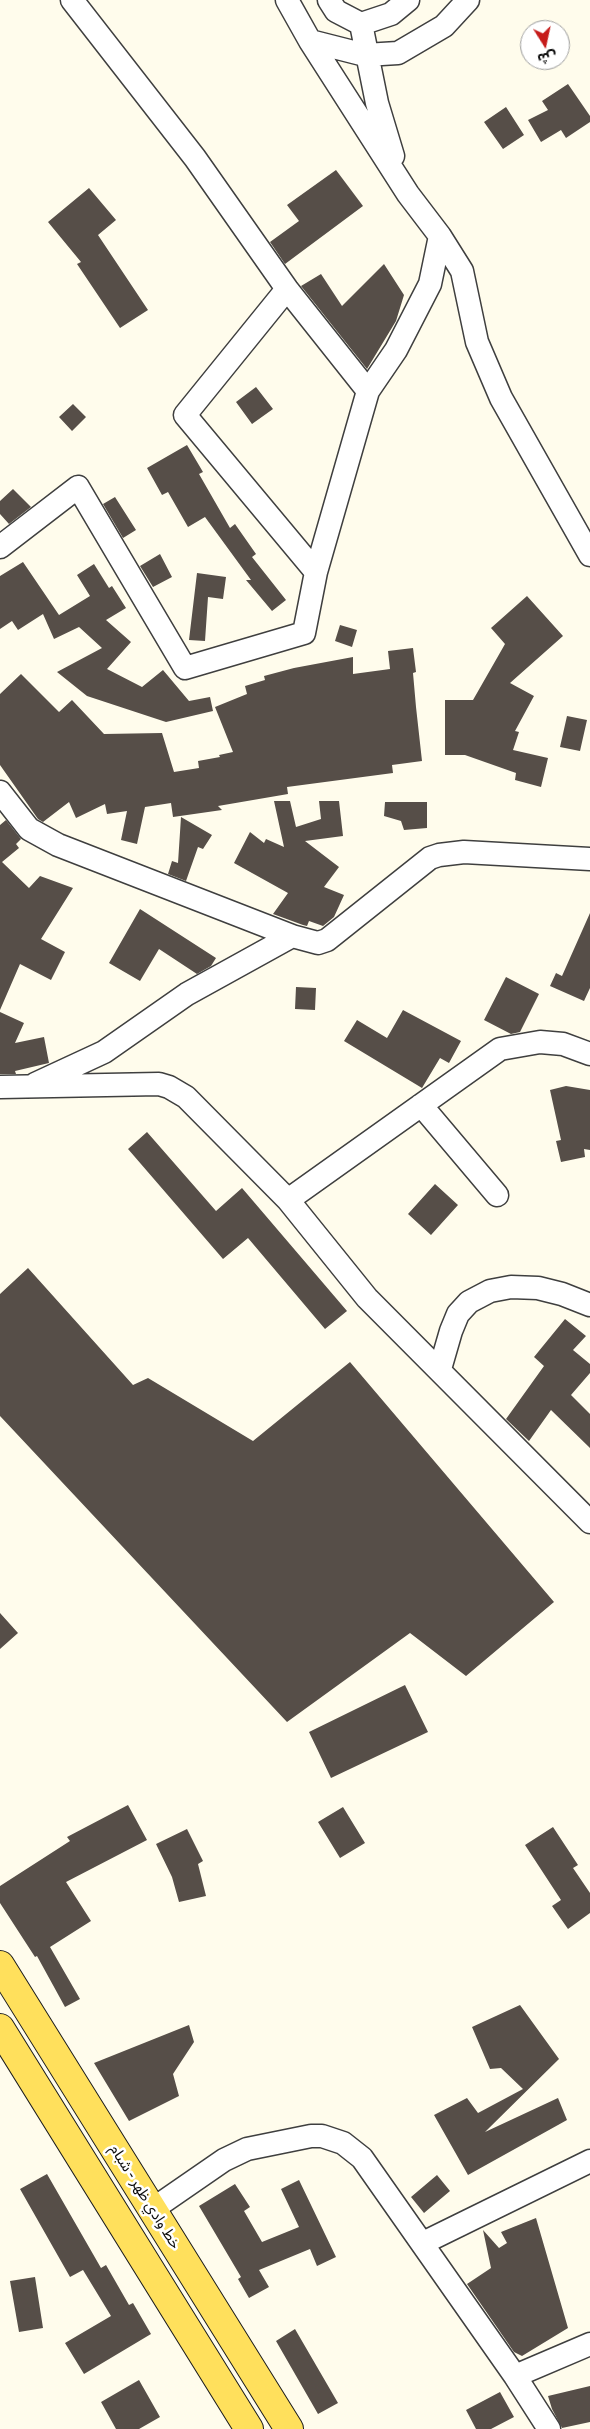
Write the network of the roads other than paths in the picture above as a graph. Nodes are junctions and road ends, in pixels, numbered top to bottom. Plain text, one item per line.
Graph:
1 (72, 0) edge
2 (287, 0) edge
3 (329, 0) edge
4 (408, 0) edge
5 (468, 0) edge
6 (361, 24) junction
7 (310, 41) junction
8 (365, 55) junction
9 (408, 194) junction
10 (440, 236) junction
11 (287, 289) junction
12 (368, 391) junction
13 (0, 547) edge
14 (590, 555) edge
15 (316, 572) junction
16 (0, 792) edge
17 (590, 859) edge
18 (292, 936) junction
19 (590, 1054) edge
20 (0, 1087) edge
21 (28, 1087) junction
22 (421, 1105) junction
23 (497, 1195) dead end
24 (288, 1200) junction
25 (590, 1305) edge
26 (440, 1369) junction
27 (590, 1522) edge
28 (0, 1965) edge
29 (4, 2044) edge
30 (590, 2161) edge
31 (153, 2209) junction
32 (423, 2243) junction
33 (590, 2344) edge
34 (515, 2376) junction
35 (249, 2429) edge
36 (289, 2429) edge
37 (549, 2429) edge

1 - 11 street
2 - 7 street
3 - 6 street
4 - 6 street
5 - 8 street
6 - 8 street
7 - 8 street
7 - 9 street
8 - 9 street
9 - 10 street
10 - 12 street
10 - 14 street
11 - 12 street
11 - 15 street
12 - 15 street
13 - 15 street
16 - 18 street
17 - 18 street
18 - 21 street
19 - 22 street
20 - 21 street
21 - 24 street
22 - 23 street
22 - 24 street
24 - 26 street
25 - 26 street
26 - 27 street
28 - 31 main road, خط وادي ظهر - شبام
29 - 35 main road
30 - 32 street
31 - 32 street
31 - 36 main road, خط وادي ظهر - شبام
32 - 34 street
33 - 34 street
34 - 37 street

